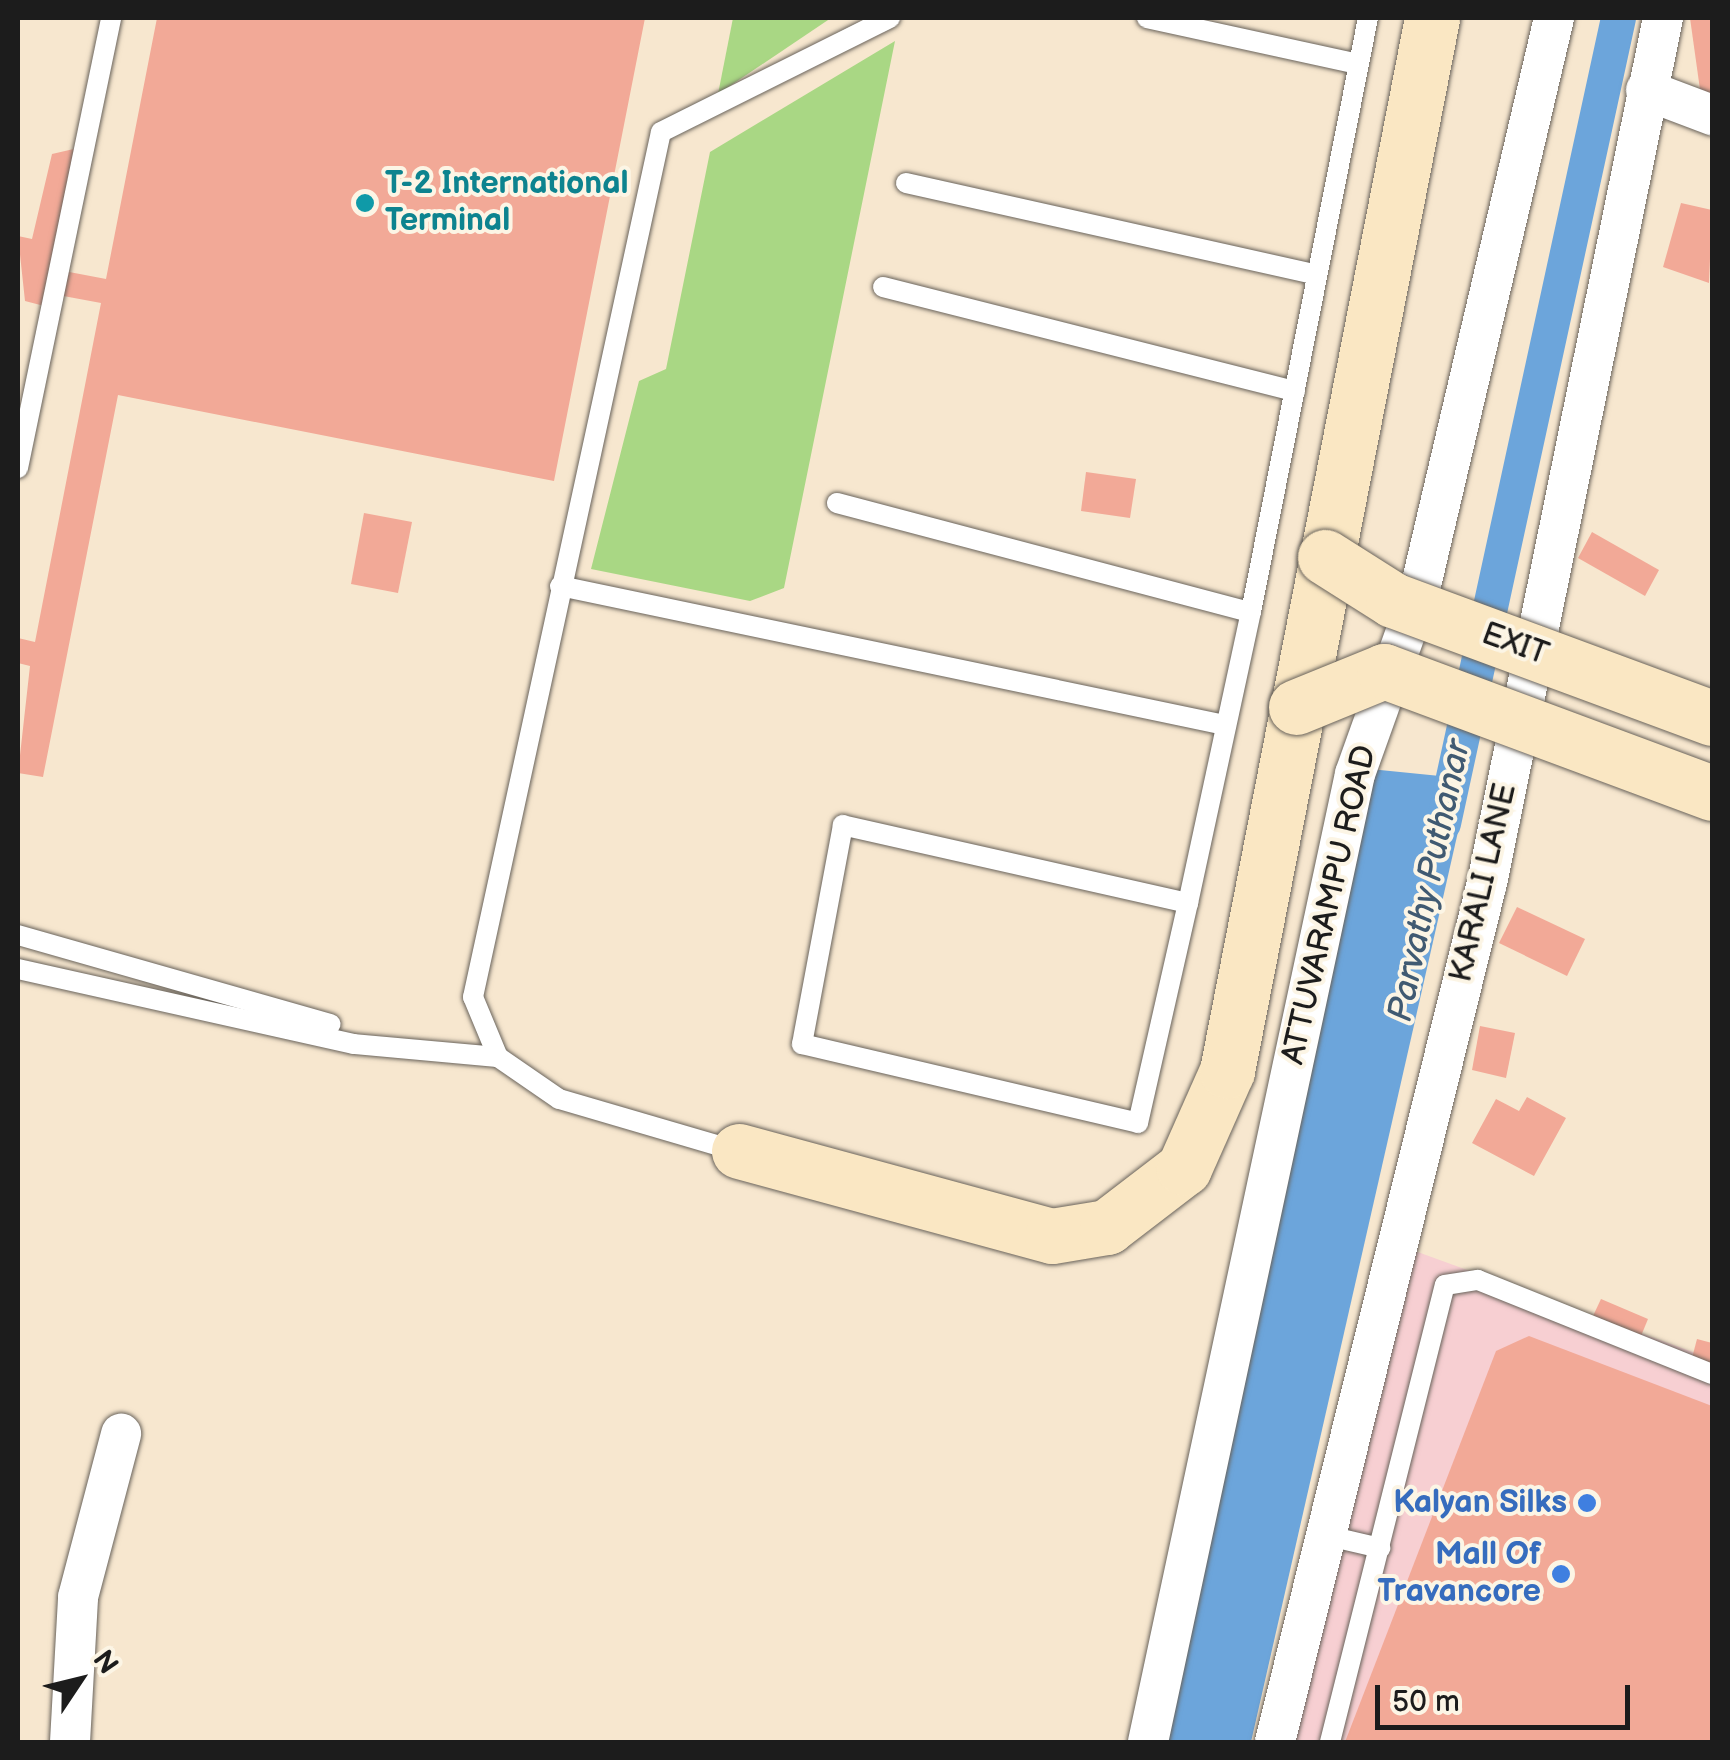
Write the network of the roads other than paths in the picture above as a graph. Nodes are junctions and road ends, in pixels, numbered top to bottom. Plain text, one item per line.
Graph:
1 (111, 18) edge
2 (890, 18) edge
3 (1147, 18) edge
4 (1368, 18) edge
5 (1432, 18) edge
6 (1554, 18) edge
7 (1663, 18) edge
8 (1358, 64) junction
9 (1646, 90) junction
10 (1712, 115) edge
11 (906, 182) dead end
12 (1316, 276) junction
13 (883, 286) dead end
14 (1295, 391) junction
15 (18, 468) edge
16 (837, 503) dead end
17 (1324, 556) junction
18 (560, 586) junction
19 (1251, 612) junction
20 (1296, 707) junction
21 (1712, 718) edge
22 (1226, 725) junction
23 (1712, 793) edge
24 (1188, 904) junction
25 (18, 935) edge
26 (18, 969) edge
27 (331, 1024) dead end
28 (498, 1057) junction
29 (738, 1152) joint
30 (1712, 1374) edge
31 (121, 1434) dead end
32 (1320, 1534) junction
33 (1380, 1548) junction
34 (70, 1742) edge
35 (1148, 1742) edge
36 (1275, 1742) edge
37 (1330, 1742) edge

1 - 15 lane
2 - 18 lane
3 - 8 lane
4 - 8 lane
5 - 17 street
6 - 35 street, ATTUVARAMPU ROAD
7 - 9 street, KARALI LANE
8 - 12 lane
9 - 10 street
9 - 32 street, KARALI LANE
11 - 12 lane
12 - 14 lane
13 - 14 lane
14 - 19 lane
16 - 19 lane
17 - 20 street
17 - 21 street, EXIT, bridge
18 - 22 lane
18 - 28 lane
19 - 22 lane
20 - 23 street, bridge
20 - 29 street
22 - 24 lane
24 - 24 lane
25 - 27 lane
26 - 28 lane
28 - 29 lane
30 - 33 lane
31 - 34 street
32 - 33 lane
32 - 36 street, KARALI LANE
33 - 37 lane

